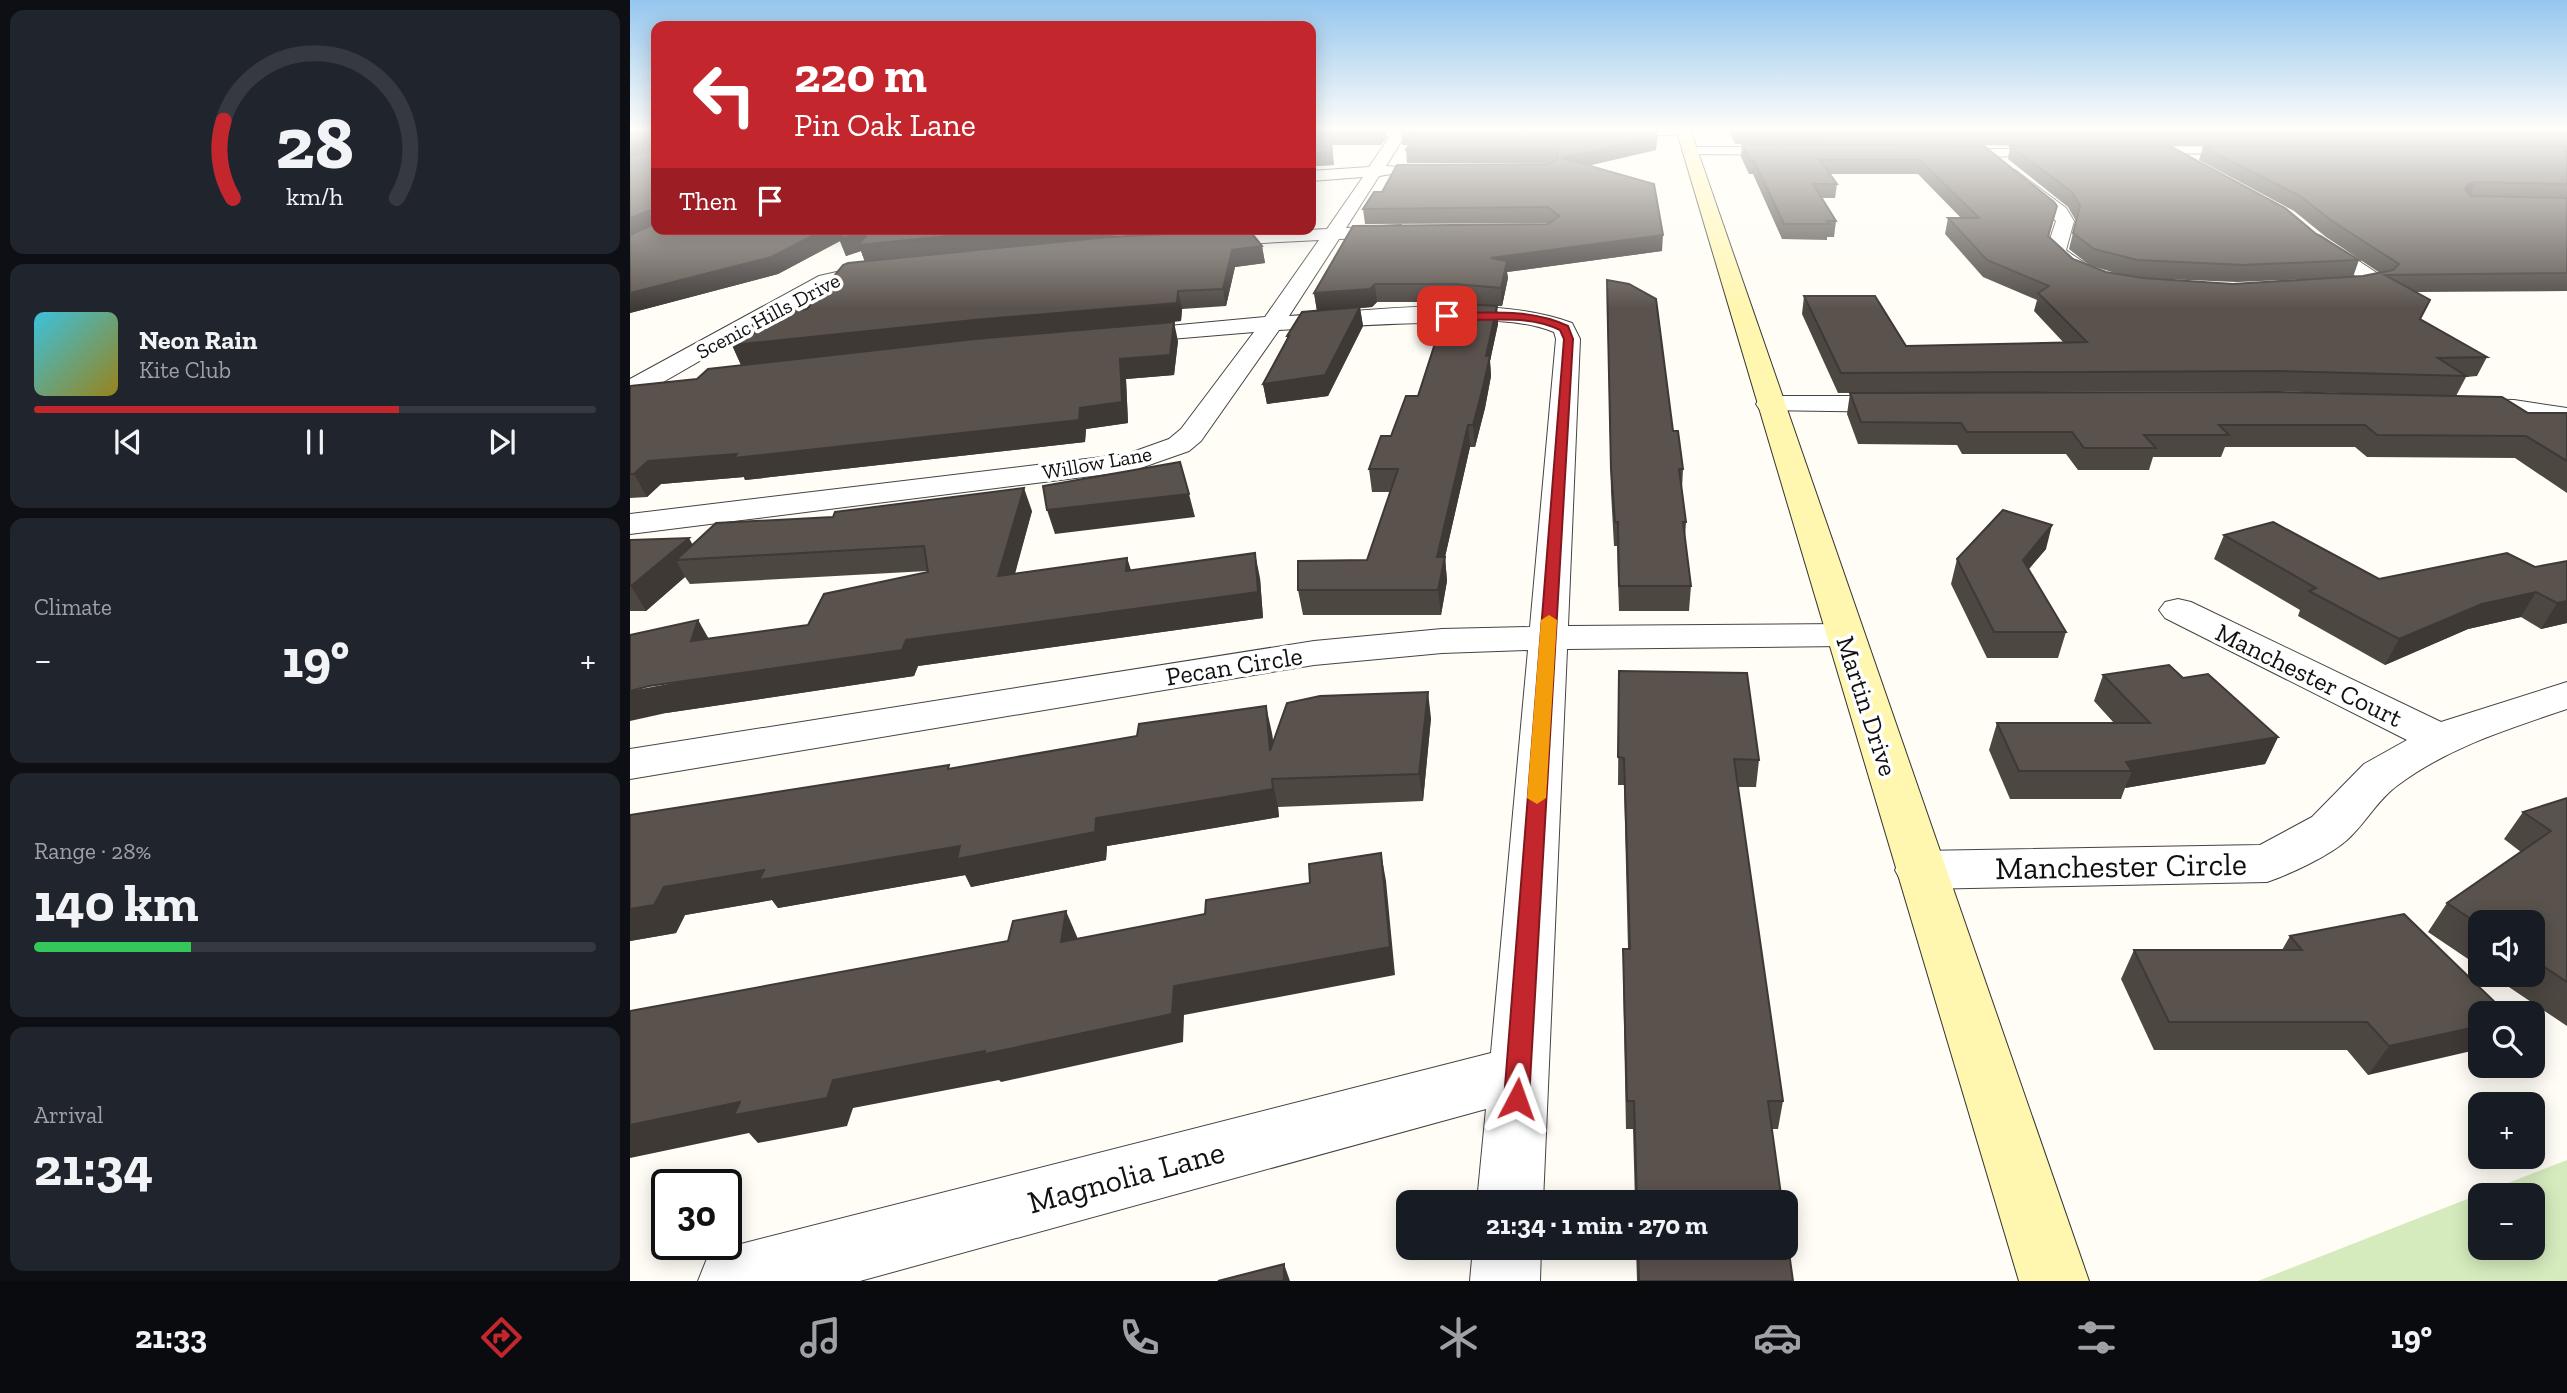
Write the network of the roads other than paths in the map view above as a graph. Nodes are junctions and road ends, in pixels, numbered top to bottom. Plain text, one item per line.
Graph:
1 (1361, 189) edge
2 (1701, 189) edge
3 (2032, 189) edge
4 (2300, 225) edge
5 (1421, 231) edge
6 (1332, 234) junction
7 (1313, 235) edge
8 (1316, 235) edge
9 (1180, 242) edge
10 (906, 265) edge
11 (2108, 282) edge
12 (2315, 289) edge
13 (1272, 324) junction
14 (1098, 338) edge
15 (717, 377) edge
16 (632, 389) edge
17 (1770, 404) junction
18 (1923, 404) edge
19 (2447, 406) edge
20 (2567, 416) edge
21 (630, 524) edge
22 (2178, 610) dead end
23 (1844, 635) junction
24 (1548, 638) junction
25 (2567, 695) edge
26 (2441, 740) junction
27 (630, 764) edge
28 (1920, 870) junction
29 (1519, 1073) junction
30 (1511, 1190) edge
31 (1506, 1260) edge
32 (733, 1281) edge
33 (1505, 1281) edge
34 (2054, 1281) edge

1 - 6 street, Willow Lane
2 - 17 street, Martin Drive
3 - 11 street
4 - 12 street
5 - 6 street
6 - 8 street
6 - 13 street, Willow Lane
7 - 9 street
10 - 16 street, Scenic Hills Drive
13 - 14 street
13 - 21 street, Willow Lane
13 - 24 street
15 - 16 street
17 - 18 street
17 - 23 street, Martin Drive
19 - 20 street
22 - 26 street, Manchester Court
23 - 24 street, Pecan Circle
23 - 28 street, Martin Drive
24 - 27 street, Pecan Circle
24 - 29 street
25 - 26 street, Manchester Circle
26 - 28 street, Manchester Circle
28 - 34 street, Martin Drive
29 - 30 street
29 - 32 street, Magnolia Lane
31 - 33 street

